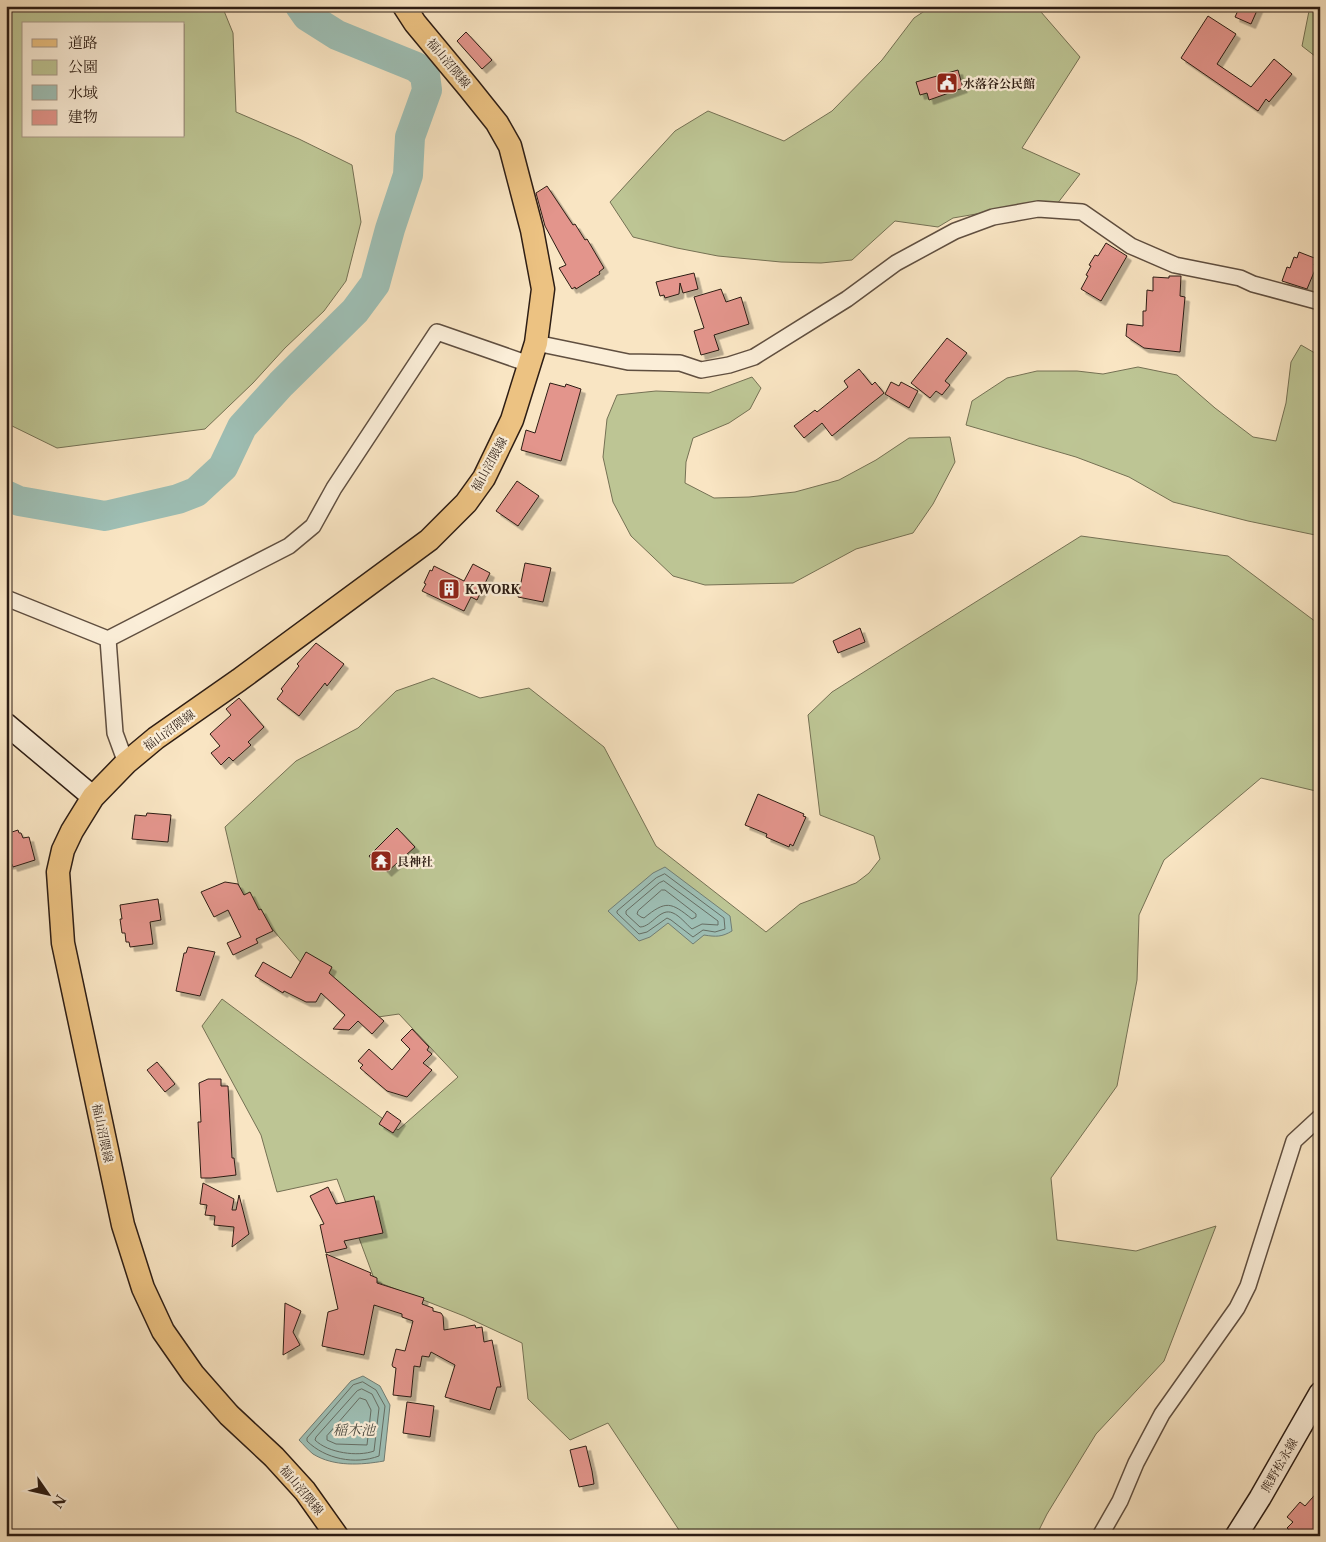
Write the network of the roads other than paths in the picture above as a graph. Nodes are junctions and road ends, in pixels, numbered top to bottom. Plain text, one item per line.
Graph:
1 (404, 6) edge
2 (1320, 302) edge
3 (533, 354) junction
4 (6, 598) edge
5 (108, 639) junction
6 (6, 724) edge
7 (126, 763) junction
8 (93, 797) junction
9 (1320, 1117) edge
10 (1320, 1393) edge
11 (337, 1536) edge
12 (1100, 1536) edge
13 (1236, 1536) edge

1 - 3 main road, 福山沼隈線
2 - 3 street
3 - 5 street
3 - 7 main road, 福山沼隈線
4 - 5 street
5 - 7 street
6 - 8 main road
7 - 8 main road, 福山沼隈線
8 - 11 main road, 福山沼隈線
9 - 12 street
10 - 13 main road, 熊野松永線

